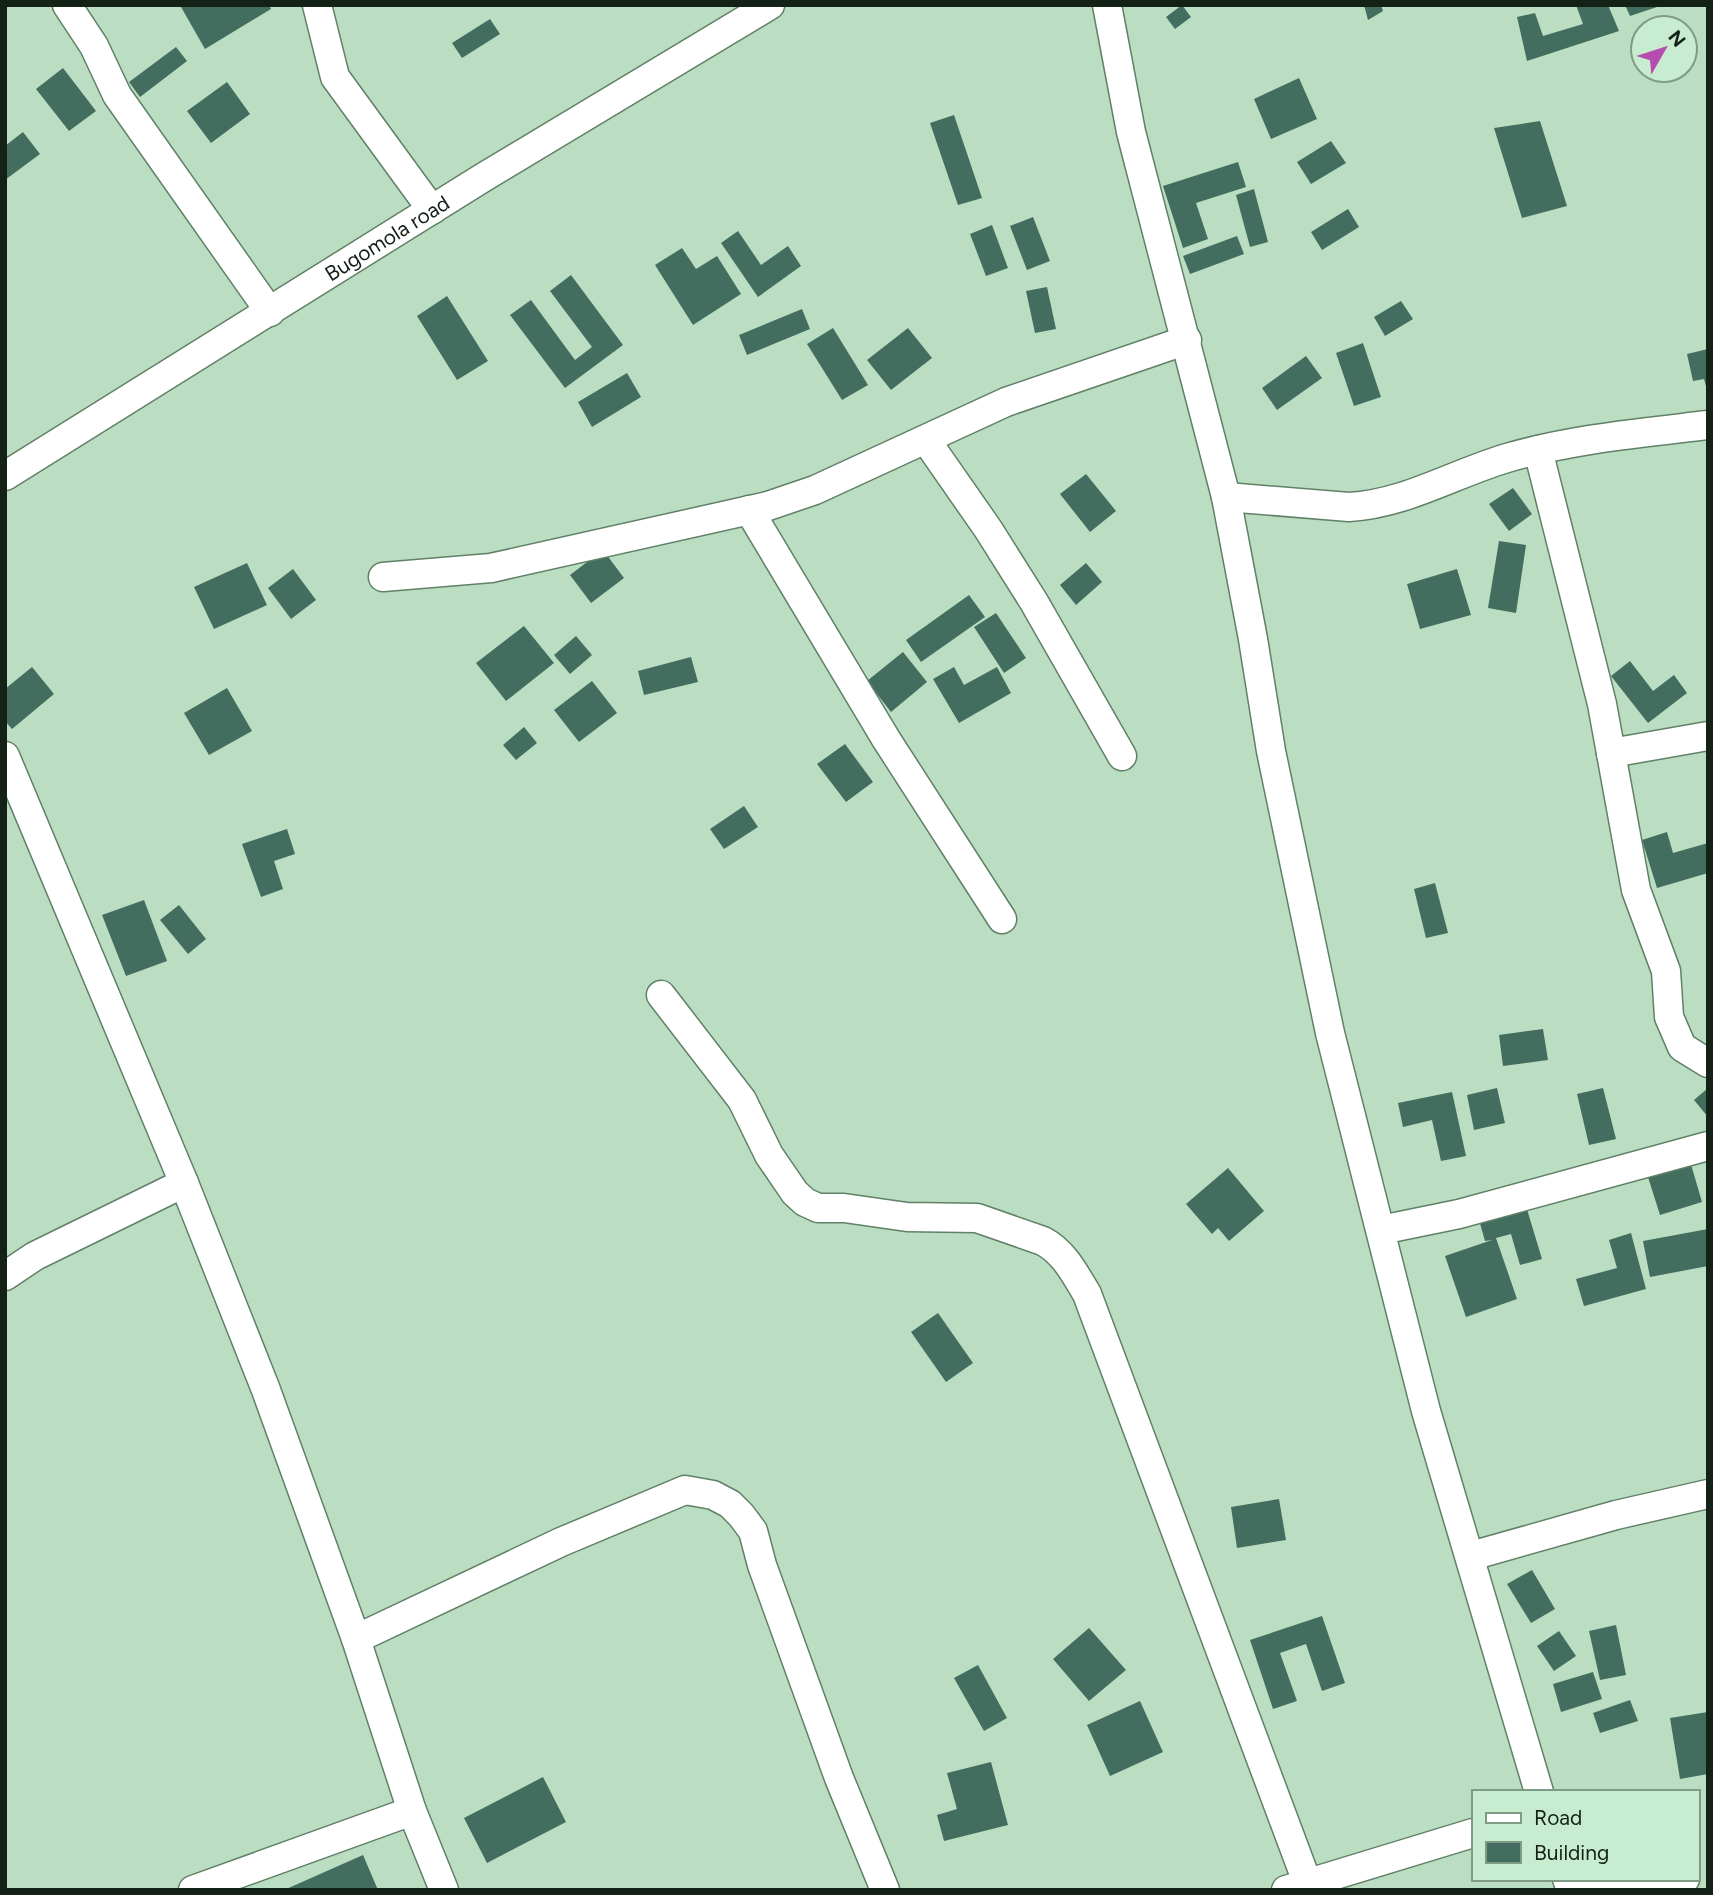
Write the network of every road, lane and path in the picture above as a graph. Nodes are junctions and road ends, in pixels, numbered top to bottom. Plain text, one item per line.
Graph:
1 (67, 5) edge
2 (317, 5) edge
3 (770, 5) edge
4 (1107, 5) edge
5 (432, 210) junction
6 (270, 312) junction
7 (1187, 340) junction
8 (1708, 425) edge
9 (926, 440) junction
10 (1538, 450) junction
11 (5, 476) edge
12 (1226, 497) junction
13 (749, 510) junction
14 (383, 577) dead end
15 (1708, 736) edge
16 (1611, 753) junction
17 (5, 756) edge
18 (1122, 756) dead end
19 (1002, 919) dead end
20 (661, 995) dead end
21 (1708, 1063) edge
22 (1708, 1146) edge
23 (184, 1183) junction
24 (1381, 1230) junction
25 (5, 1276) edge
26 (1708, 1494) edge
27 (1471, 1556) junction
28 (356, 1639) junction
29 (1538, 1790) edge
30 (412, 1811) junction
31 (1472, 1833) edge
32 (1594, 1881) edge
33 (1676, 1881) edge
34 (1296, 1886) edge
35 (193, 1890) edge
36 (444, 1890) edge
37 (885, 1890) edge
38 (1612, 1890) edge
39 (1633, 1890) edge

1 - 6 street
2 - 5 street
3 - 5 street, Bugomola road
4 - 7 street
5 - 6 street, Bugomola road
6 - 11 street, Bugomola road
7 - 9 street
7 - 12 street
8 - 10 street
9 - 13 street
9 - 18 street
10 - 12 street
10 - 16 street
12 - 24 street
13 - 14 street
13 - 19 street
15 - 16 street
16 - 21 street
17 - 23 street
20 - 34 street
22 - 24 street
23 - 25 street
23 - 28 street
24 - 27 street
26 - 27 street
27 - 29 street
28 - 30 street
28 - 37 street
30 - 35 street
30 - 36 street
31 - 34 street
32 - 38 street
33 - 39 street

